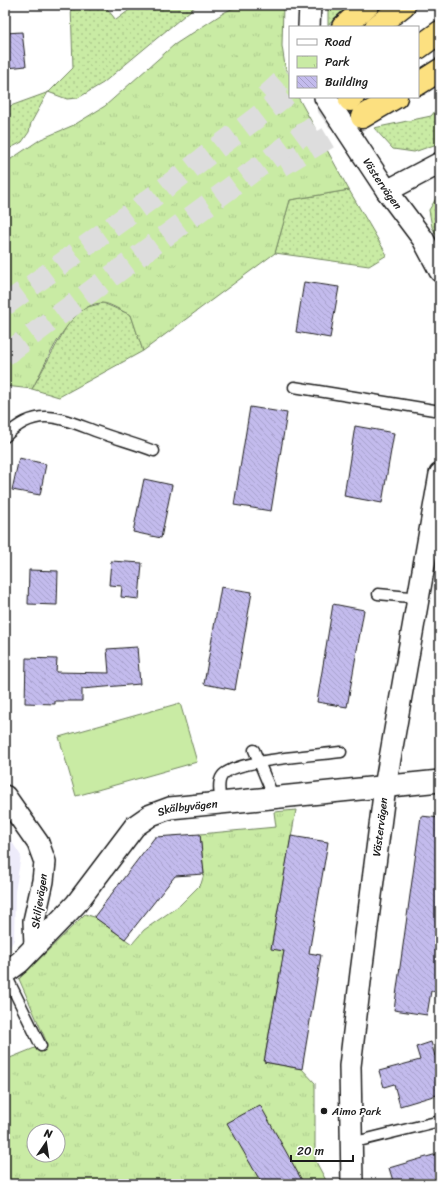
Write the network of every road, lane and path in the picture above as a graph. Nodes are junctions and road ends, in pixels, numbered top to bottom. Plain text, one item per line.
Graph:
1 (310, 5) edge
2 (368, 5) edge
3 (404, 5) edge
4 (309, 26) edge
5 (344, 26) edge
6 (377, 26) edge
7 (440, 32) edge
8 (419, 47) edge
9 (440, 70) edge
10 (419, 83) edge
11 (326, 98) edge
12 (394, 98) edge
13 (362, 117) tunnel mouth
14 (440, 163) edge
15 (387, 191) junction
16 (440, 271) edge
17 (294, 386) dead end
18 (440, 411) edge
19 (5, 437) edge
20 (154, 451) dead end
21 (440, 474) edge
22 (378, 594) dead end
23 (420, 598) junction
24 (254, 750) dead end
25 (341, 752) dead end
26 (259, 762) junction
27 (440, 781) edge
28 (386, 787) junction
29 (5, 796) edge
30 (274, 798) junction
31 (221, 803) junction
32 (35, 946) junction
33 (5, 973) edge
34 (42, 1046) dead end
35 (440, 1122) edge
36 (351, 1144) junction
37 (352, 1184) edge

1 - 4 street
2 - 5 highway
3 - 6 highway
7 - 8 highway
9 - 10 highway
11 - 15 street, Västervägen
12 - 13 highway
14 - 15 street
15 - 16 street, Västervägen
17 - 18 lane
19 - 20 lane
21 - 23 street, Västervägen
22 - 23 lane
23 - 28 street, Västervägen
24 - 26 lane
25 - 26 lane
26 - 30 lane
26 - 31 lane
27 - 28 street, Skälbyvägen
28 - 30 street, Skälbyvägen
28 - 36 street, Västervägen
29 - 32 street, Skiljevägen
30 - 31 street, Skälbyvägen
31 - 32 street, Skälbyvägen
32 - 33 street, Skälbyvägen
33 - 34 lane
35 - 36 lane
36 - 37 street, Västervägen

